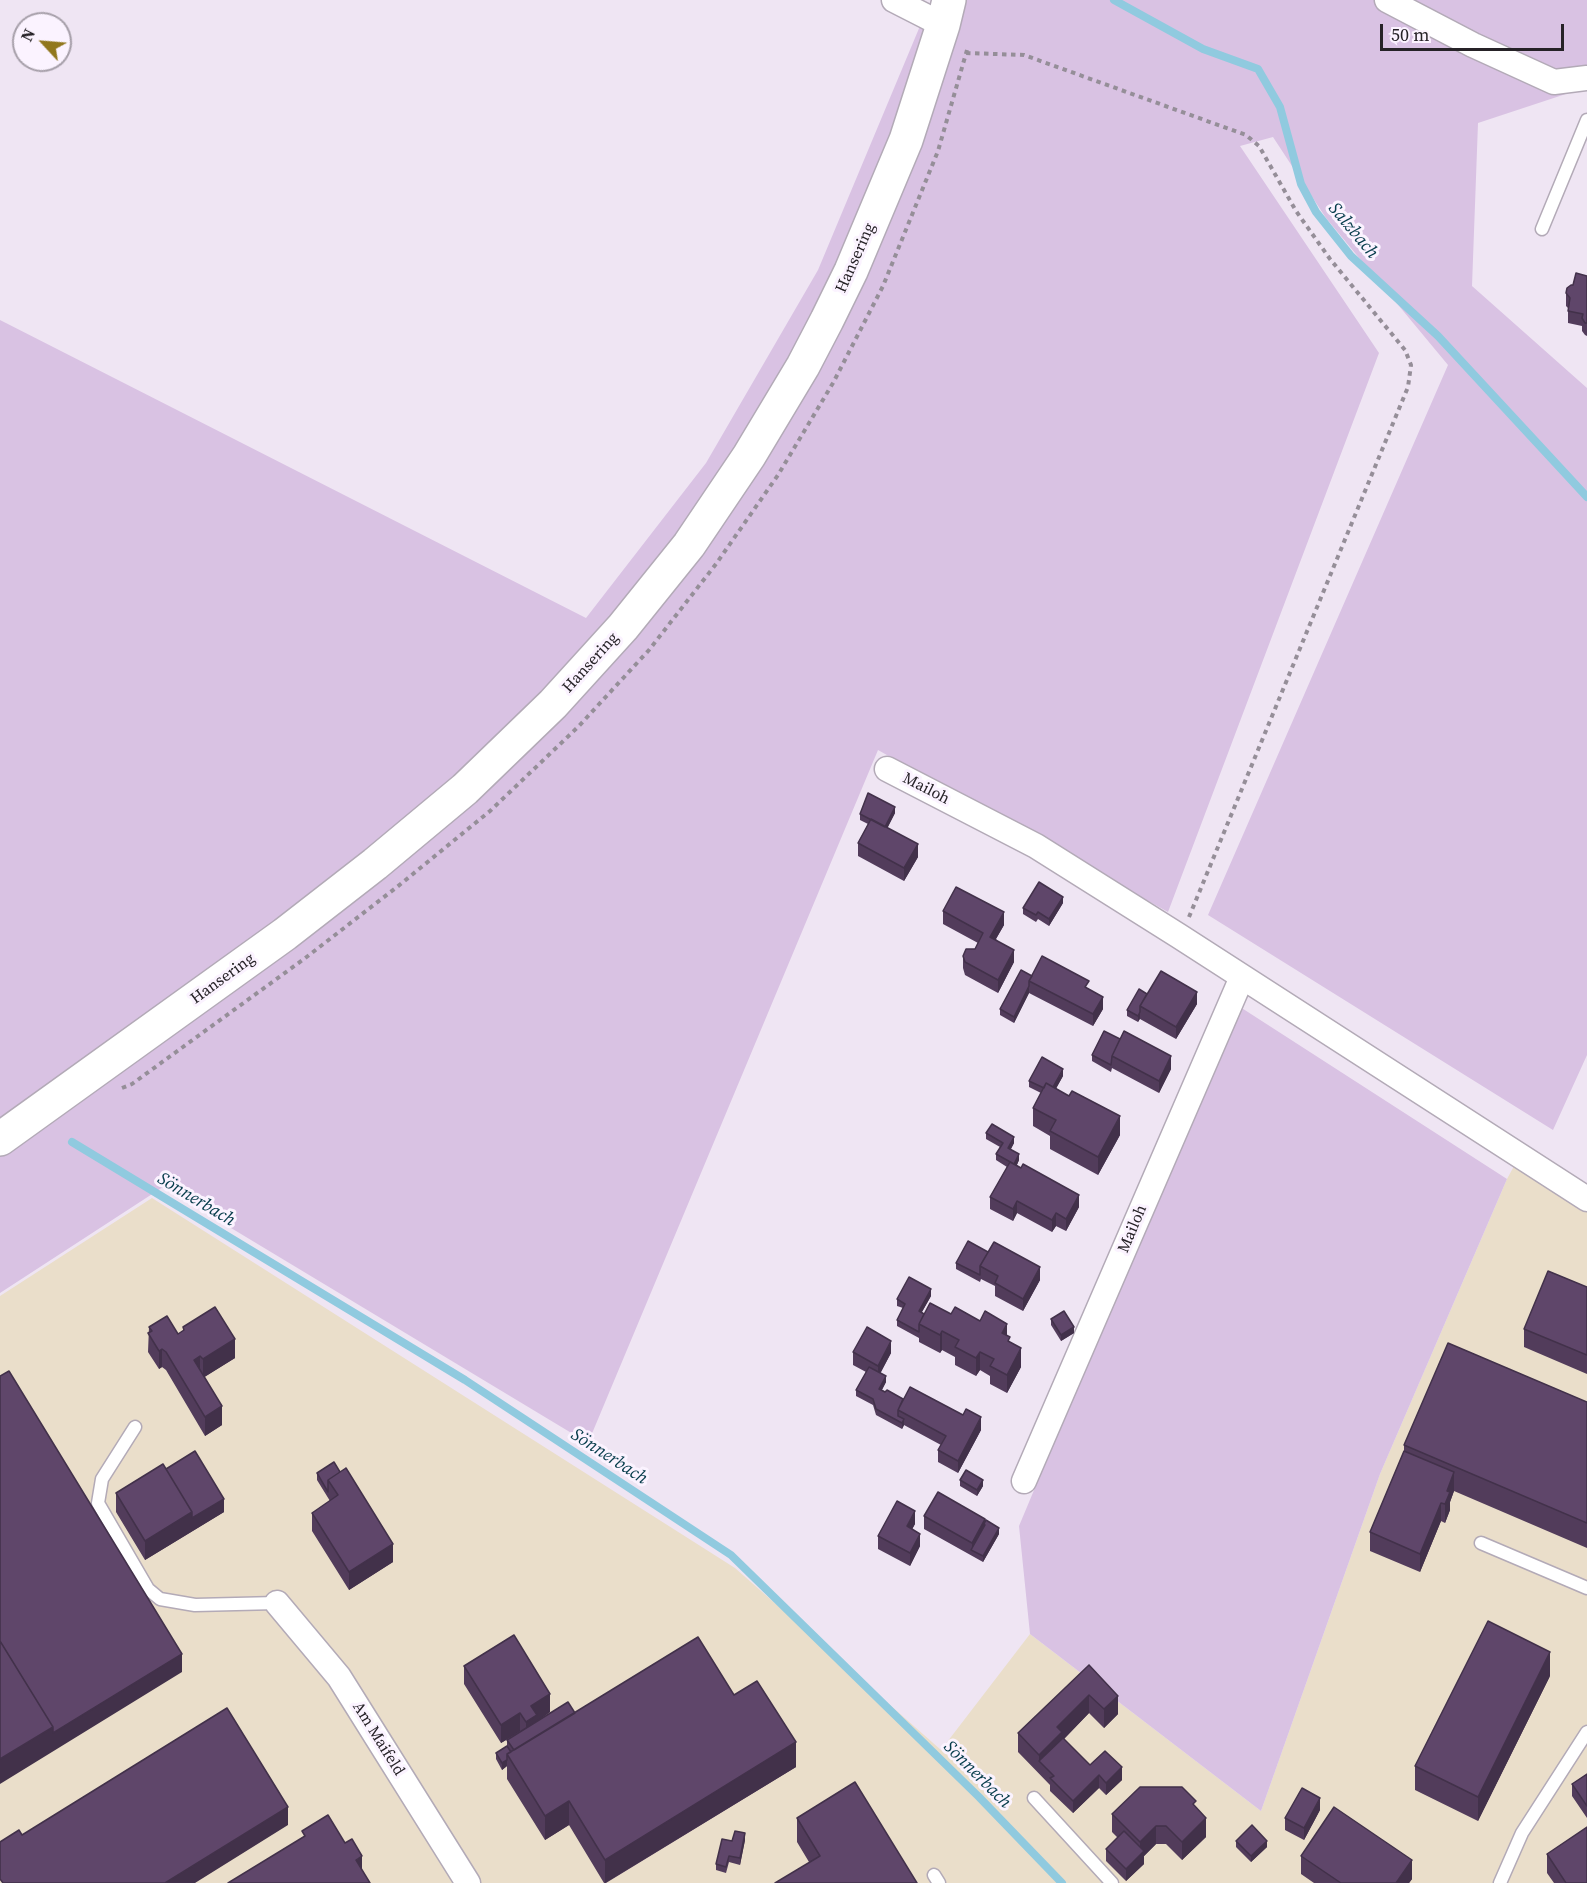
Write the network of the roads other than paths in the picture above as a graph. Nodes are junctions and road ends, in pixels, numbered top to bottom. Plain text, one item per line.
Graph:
1 (894, 0) edge
2 (1387, 0) edge
3 (946, 12) edge
4 (1587, 78) edge
5 (1587, 120) edge
6 (1581, 154) edge
7 (1542, 229) dead end
8 (887, 769) dead end
9 (1242, 977) junction
10 (0, 1139) edge
11 (1587, 1199) edge
12 (135, 1427) dead end
13 (1024, 1481) dead end
14 (1481, 1543) dead end
15 (1587, 1588) edge
16 (277, 1603) joint
17 (1587, 1732) edge
18 (1034, 1798) dead end
19 (468, 1883) edge
20 (1112, 1883) edge
21 (1500, 1883) edge

1 - 3 street
2 - 4 street
3 - 10 street, Hansering
5 - 6 lane
6 - 7 lane
8 - 9 street, Mailoh
9 - 11 street, Mailoh
9 - 13 street, Mailoh
12 - 16 lane
14 - 15 lane
16 - 19 street, Am Maifeld
17 - 21 lane
18 - 20 lane

